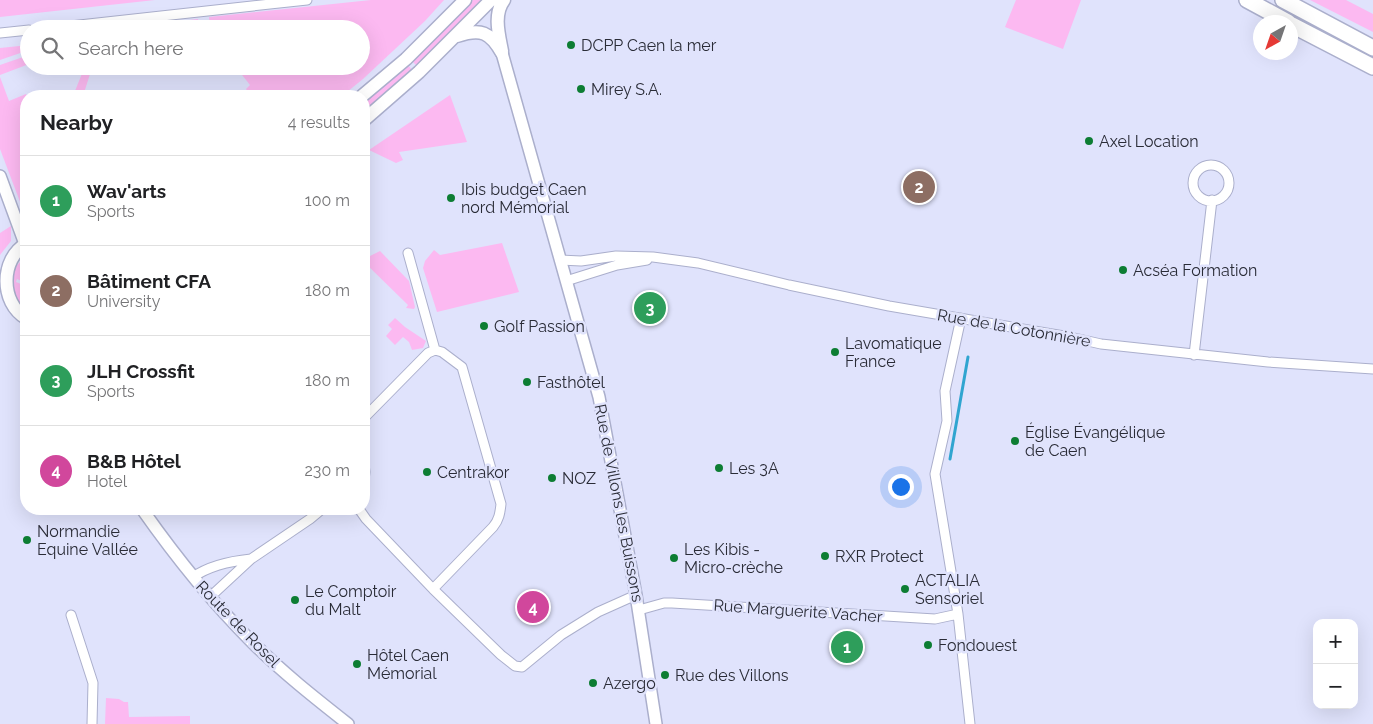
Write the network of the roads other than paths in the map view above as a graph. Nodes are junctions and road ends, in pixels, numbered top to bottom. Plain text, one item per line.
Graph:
1 (307, 0) edge
2 (465, 0) edge
3 (491, 0) edge
4 (504, 0) edge
5 (1247, 0) edge
6 (1283, 0) edge
7 (1274, 15) edge
8 (125, 20) edge
9 (1298, 28) edge
10 (20, 31) edge
11 (0, 34) edge
12 (457, 36) junction
13 (1373, 48) edge
14 (502, 53) junction
15 (1373, 67) edge
16 (370, 90) edge
17 (370, 115) edge
18 (0, 176) edge
19 (1212, 200) junction
20 (20, 228) edge
21 (20, 247) edge
22 (408, 253) dead end
23 (659, 258) junction
24 (560, 260) junction
25 (566, 281) junction
26 (0, 282) edge
27 (0, 310) edge
28 (14, 310) junction
29 (20, 314) edge
30 (961, 318) junction
31 (435, 350) junction
32 (1194, 355) junction
33 (1373, 368) edge
34 (370, 412) edge
35 (146, 515) edge
36 (315, 515) edge
37 (363, 515) edge
38 (251, 559) junction
39 (193, 577) junction
40 (433, 589) junction
41 (636, 595) junction
42 (210, 597) junction
43 (639, 610) junction
44 (958, 614) junction
45 (70, 615) dead end
46 (92, 724) edge
47 (348, 724) edge
48 (656, 724) edge
49 (970, 724) edge

1 - 8 street
2 - 16 main road
3 - 12 main road
4 - 14 main road
5 - 7 highway
6 - 13 highway
9 - 15 highway
10 - 11 street
12 - 14 main road
12 - 17 main road
14 - 24 street, Rue de Villons les Buissons
18 - 20 street
19 - 19 street
19 - 32 street
21 - 26 main road
22 - 31 street
23 - 24 street, Rue de la Cotonnière
23 - 25 street, Rue de la Cotonnière
23 - 30 street, Rue de la Cotonnière
24 - 25 street, Rue de Villons les Buissons
25 - 41 street, Rue de Villons les Buissons
26 - 28 main road
27 - 28 main road
28 - 29 main road
30 - 32 street, Rue de la Cotonnière
30 - 44 street
31 - 34 street
31 - 40 street
32 - 33 street, Rue de la Cotonnière
35 - 39 street, Route de Rosel
36 - 38 street
37 - 40 street
38 - 39 street
38 - 42 street
39 - 42 street, Route de Rosel
40 - 41 street
41 - 43 street, Rue de Villons les Buissons
42 - 47 street, Route de Rosel
43 - 44 street, Rue Marguerite Vacher
43 - 48 street, Rue de Villons les Buissons
44 - 49 street
45 - 46 street

